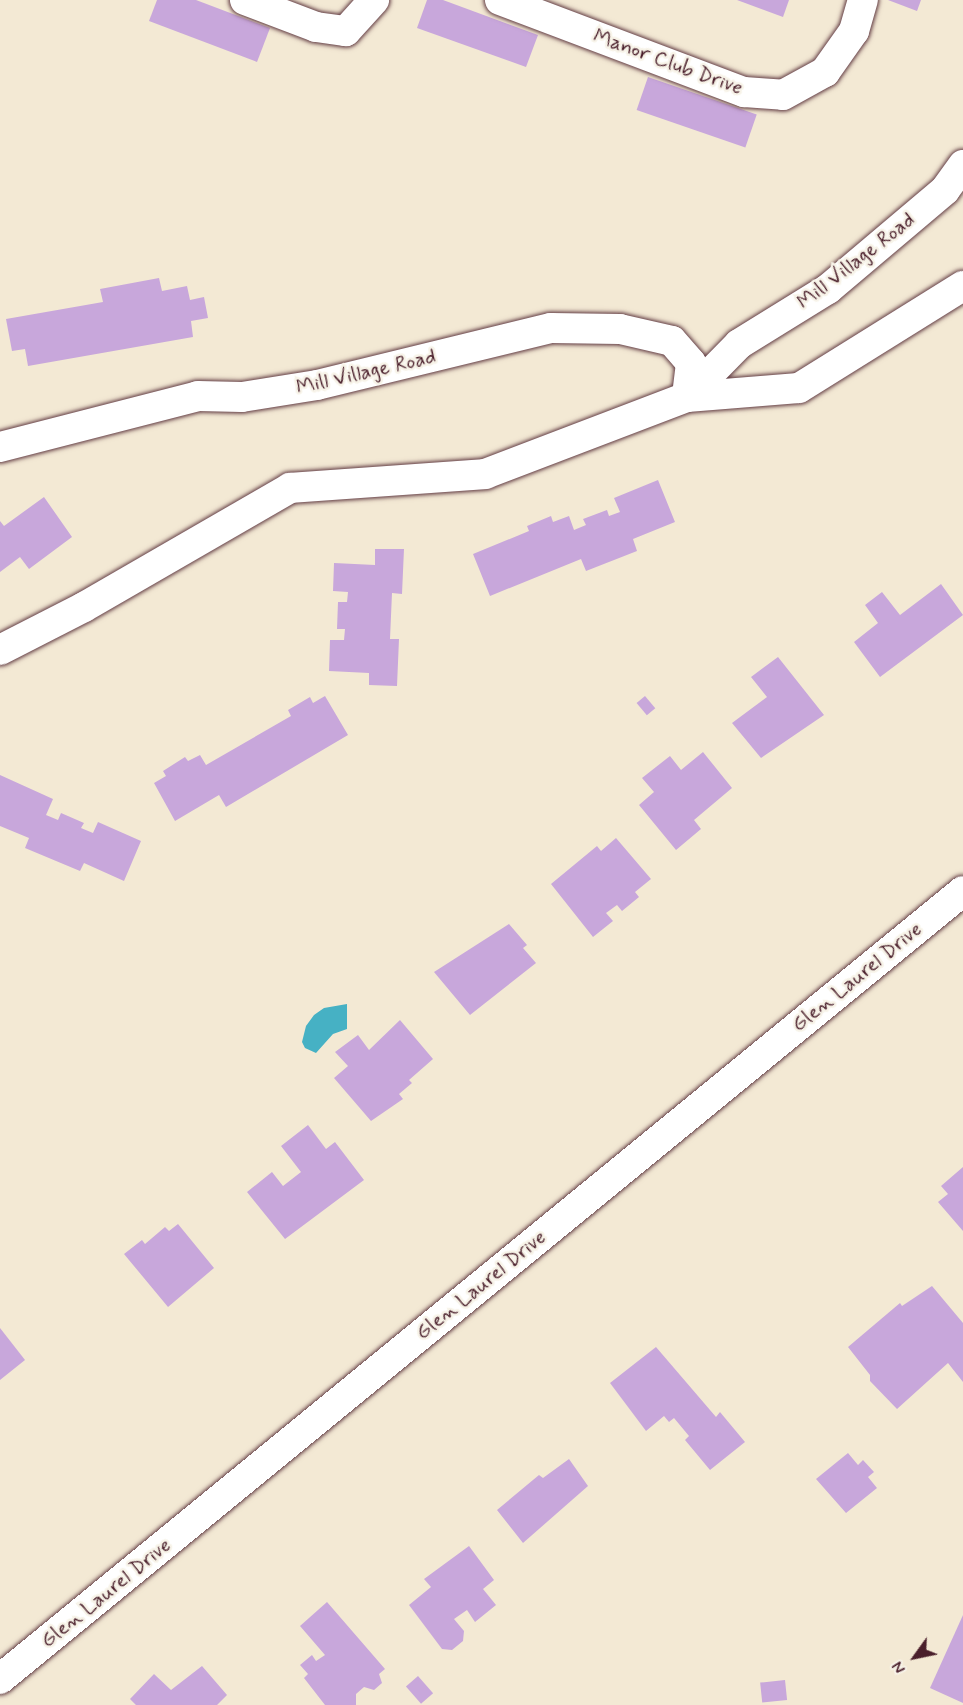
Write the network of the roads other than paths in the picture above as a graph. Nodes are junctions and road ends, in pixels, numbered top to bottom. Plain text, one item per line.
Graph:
1 (245, 0) edge
2 (374, 0) edge
3 (500, 0) edge
4 (863, 0) edge
5 (963, 165) edge
6 (963, 286) edge
7 (687, 397) junction
8 (0, 447) edge
9 (0, 650) edge
10 (963, 891) edge
11 (0, 1679) edge

1 - 2 street
3 - 4 street, Manor Club Drive
5 - 7 street, Mill Village Road
6 - 7 street, Mill Village Road
7 - 8 street, Mill Village Road
7 - 9 street, Mill Village Road
10 - 11 street, Glen Laurel Drive

